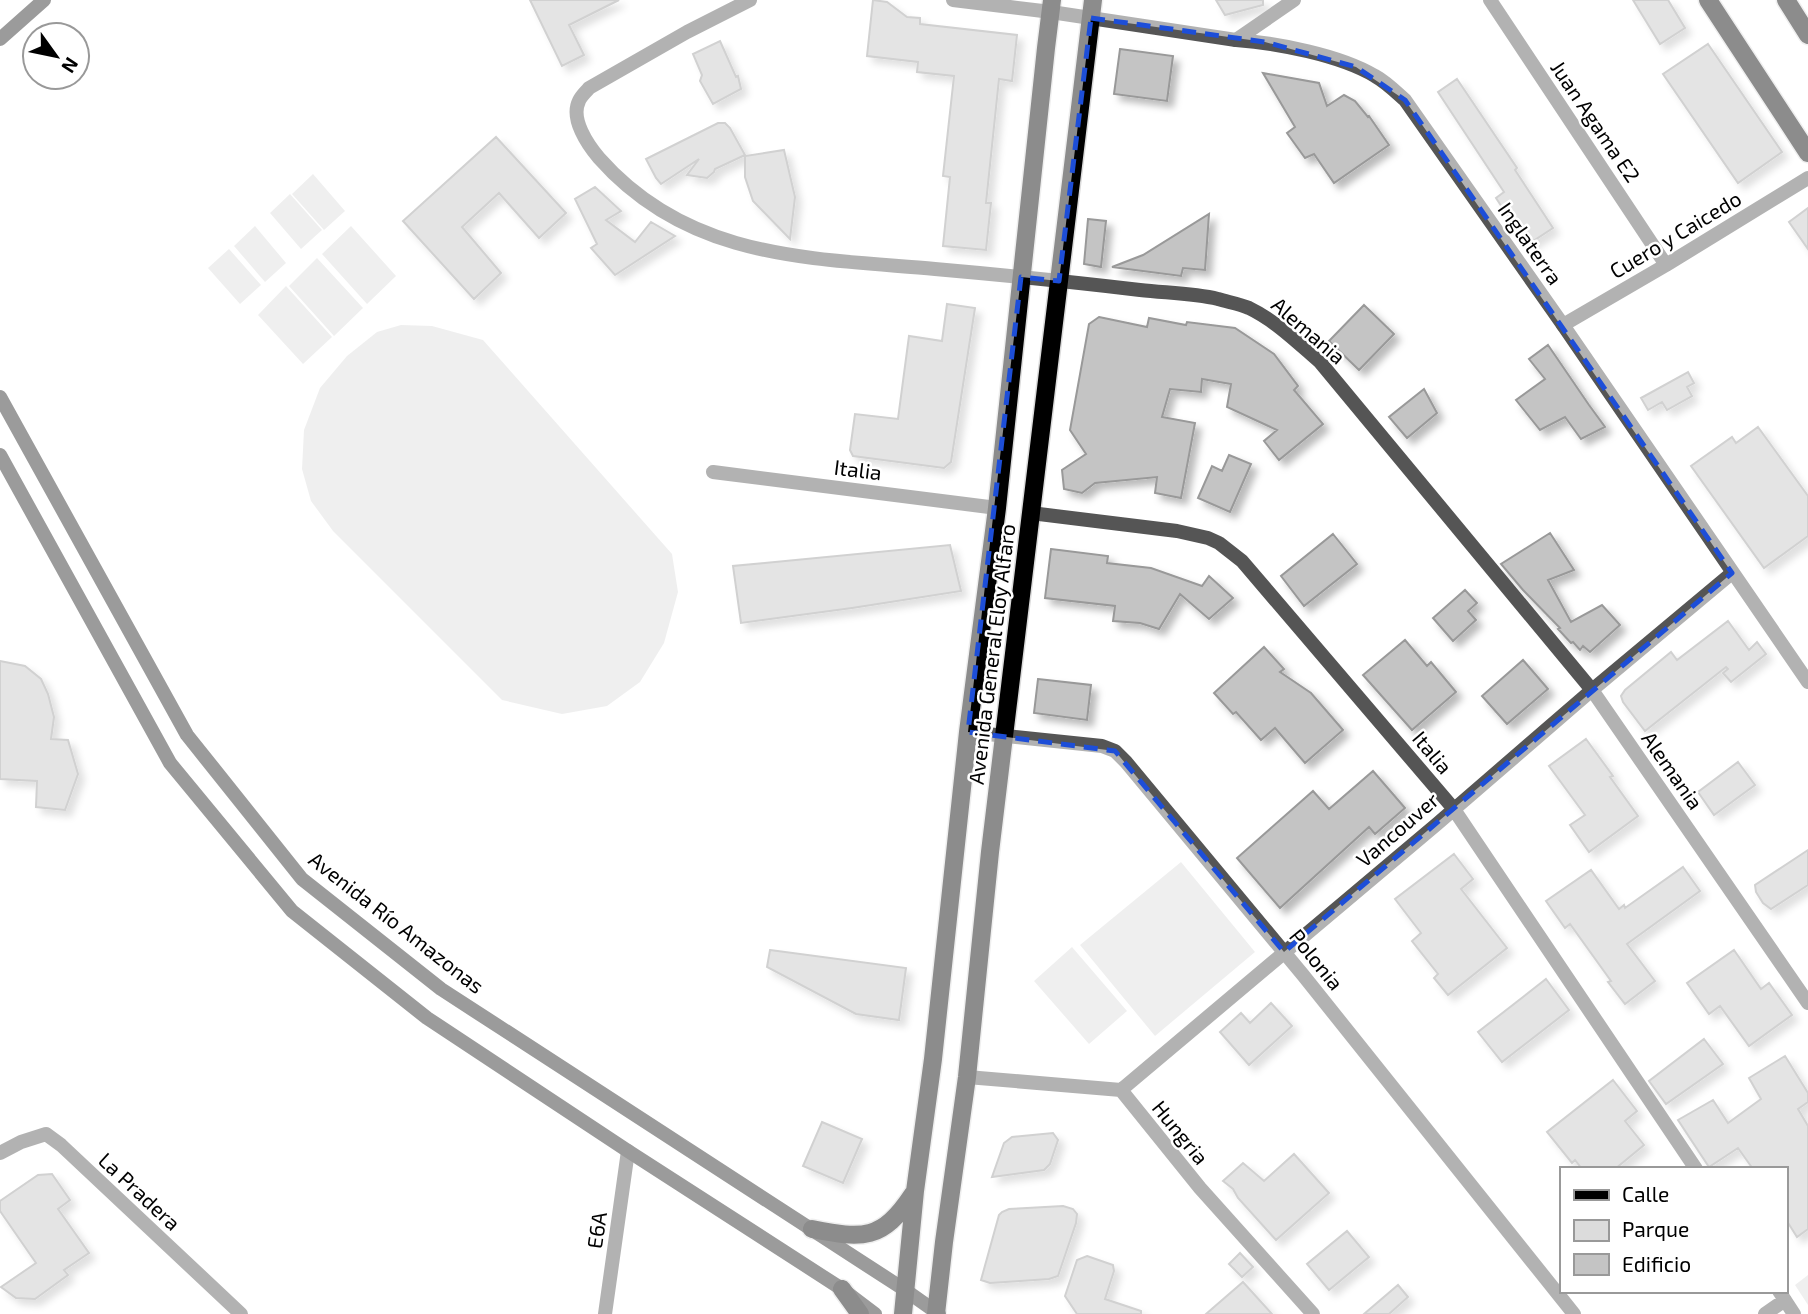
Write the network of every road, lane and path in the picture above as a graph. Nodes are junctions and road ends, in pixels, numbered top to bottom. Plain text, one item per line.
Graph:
1 (44, 0) edge
2 (751, 0) edge
3 (953, 0) edge
4 (1093, 0) edge
5 (1294, 0) edge
6 (1490, 0) edge
7 (1708, 0) edge
8 (1786, 0) edge
9 (1052, 6) edge
10 (1091, 18) junction
11 (1808, 35) edge
12 (0, 39) edge
13 (1236, 40) junction
14 (1808, 152) edge
15 (1808, 178) edge
16 (1666, 265) junction
17 (1021, 276) junction
18 (1059, 281) junction
19 (1563, 325) junction
20 (0, 397) edge
21 (0, 456) edge
22 (713, 472) dead end
23 (997, 508) junction
24 (1031, 513) junction
25 (1732, 573) junction
26 (1808, 682) edge
27 (1592, 690) junction
28 (968, 732) junction
29 (1004, 736) junction
30 (1453, 808) junction
31 (1284, 952) junction
32 (1808, 1003) edge
33 (967, 1077) junction
34 (1121, 1090) junction
35 (628, 1152) junction
36 (0, 1153) edge
37 (1695, 1167) edge
38 (915, 1191) junction
39 (812, 1229) junction
40 (842, 1289) junction
41 (905, 1290) junction
42 (1782, 1296) edge
43 (937, 1313) edge
44 (241, 1314) edge
45 (605, 1314) edge
46 (860, 1314) edge
47 (875, 1314) edge
48 (903, 1314) edge
49 (1313, 1314) edge
50 (1574, 1314) edge
51 (1765, 1314) edge
52 (1794, 1314) edge

1 - 12 main road
2 - 17 street, Alemania
3 - 9 street, Inglaterra
4 - 10 main road, Avenida General Eloy Alfaro
5 - 13 street
6 - 16 street, Juan Agama E2
7 - 14 main road
8 - 11 main road
9 - 10 street, Inglaterra
9 - 17 main road, Avenida General Eloy Alfaro
10 - 13 street, Inglaterra
10 - 18 main road, Avenida General Eloy Alfaro
13 - 19 street, Inglaterra
15 - 16 street, Cuero y Caicedo
16 - 19 street, Cuero y Caicedo
17 - 18 street, Alemania
17 - 23 main road, Avenida General Eloy Alfaro
18 - 24 main road, Avenida General Eloy Alfaro
18 - 27 street, Alemania
19 - 25 street, Inglaterra
20 - 39 main road, Avenida Río Amazonas
21 - 35 main road
22 - 23 street, Italia
23 - 28 main road, Avenida General Eloy Alfaro
24 - 29 main road, Avenida General Eloy Alfaro
24 - 30 street, Italia
25 - 26 street, Inglaterra
25 - 27 street, Vancouver
27 - 30 street, Vancouver
27 - 32 street, Alemania
28 - 29 street, Polonia
28 - 38 main road, Avenida General Eloy Alfaro
29 - 31 street, Polonia
29 - 33 main road, Avenida General Eloy Alfaro
30 - 31 street, Vancouver
30 - 37 street, Italia
31 - 34 street, Vancouver
31 - 50 street, Polonia
33 - 34 street
33 - 43 main road, Avenida General Eloy Alfaro
34 - 49 street, Hungria
35 - 40 main road
35 - 45 street, E6A
36 - 44 street, La Pradera
38 - 39 main road
38 - 41 main road, Avenida General Eloy Alfaro
39 - 41 main road, Avenida Río Amazonas
40 - 46 main road
40 - 47 main road
41 - 43 main road, Avenida Río Amazonas
41 - 48 main road, Avenida General Eloy Alfaro
42 - 51 street
42 - 52 street

